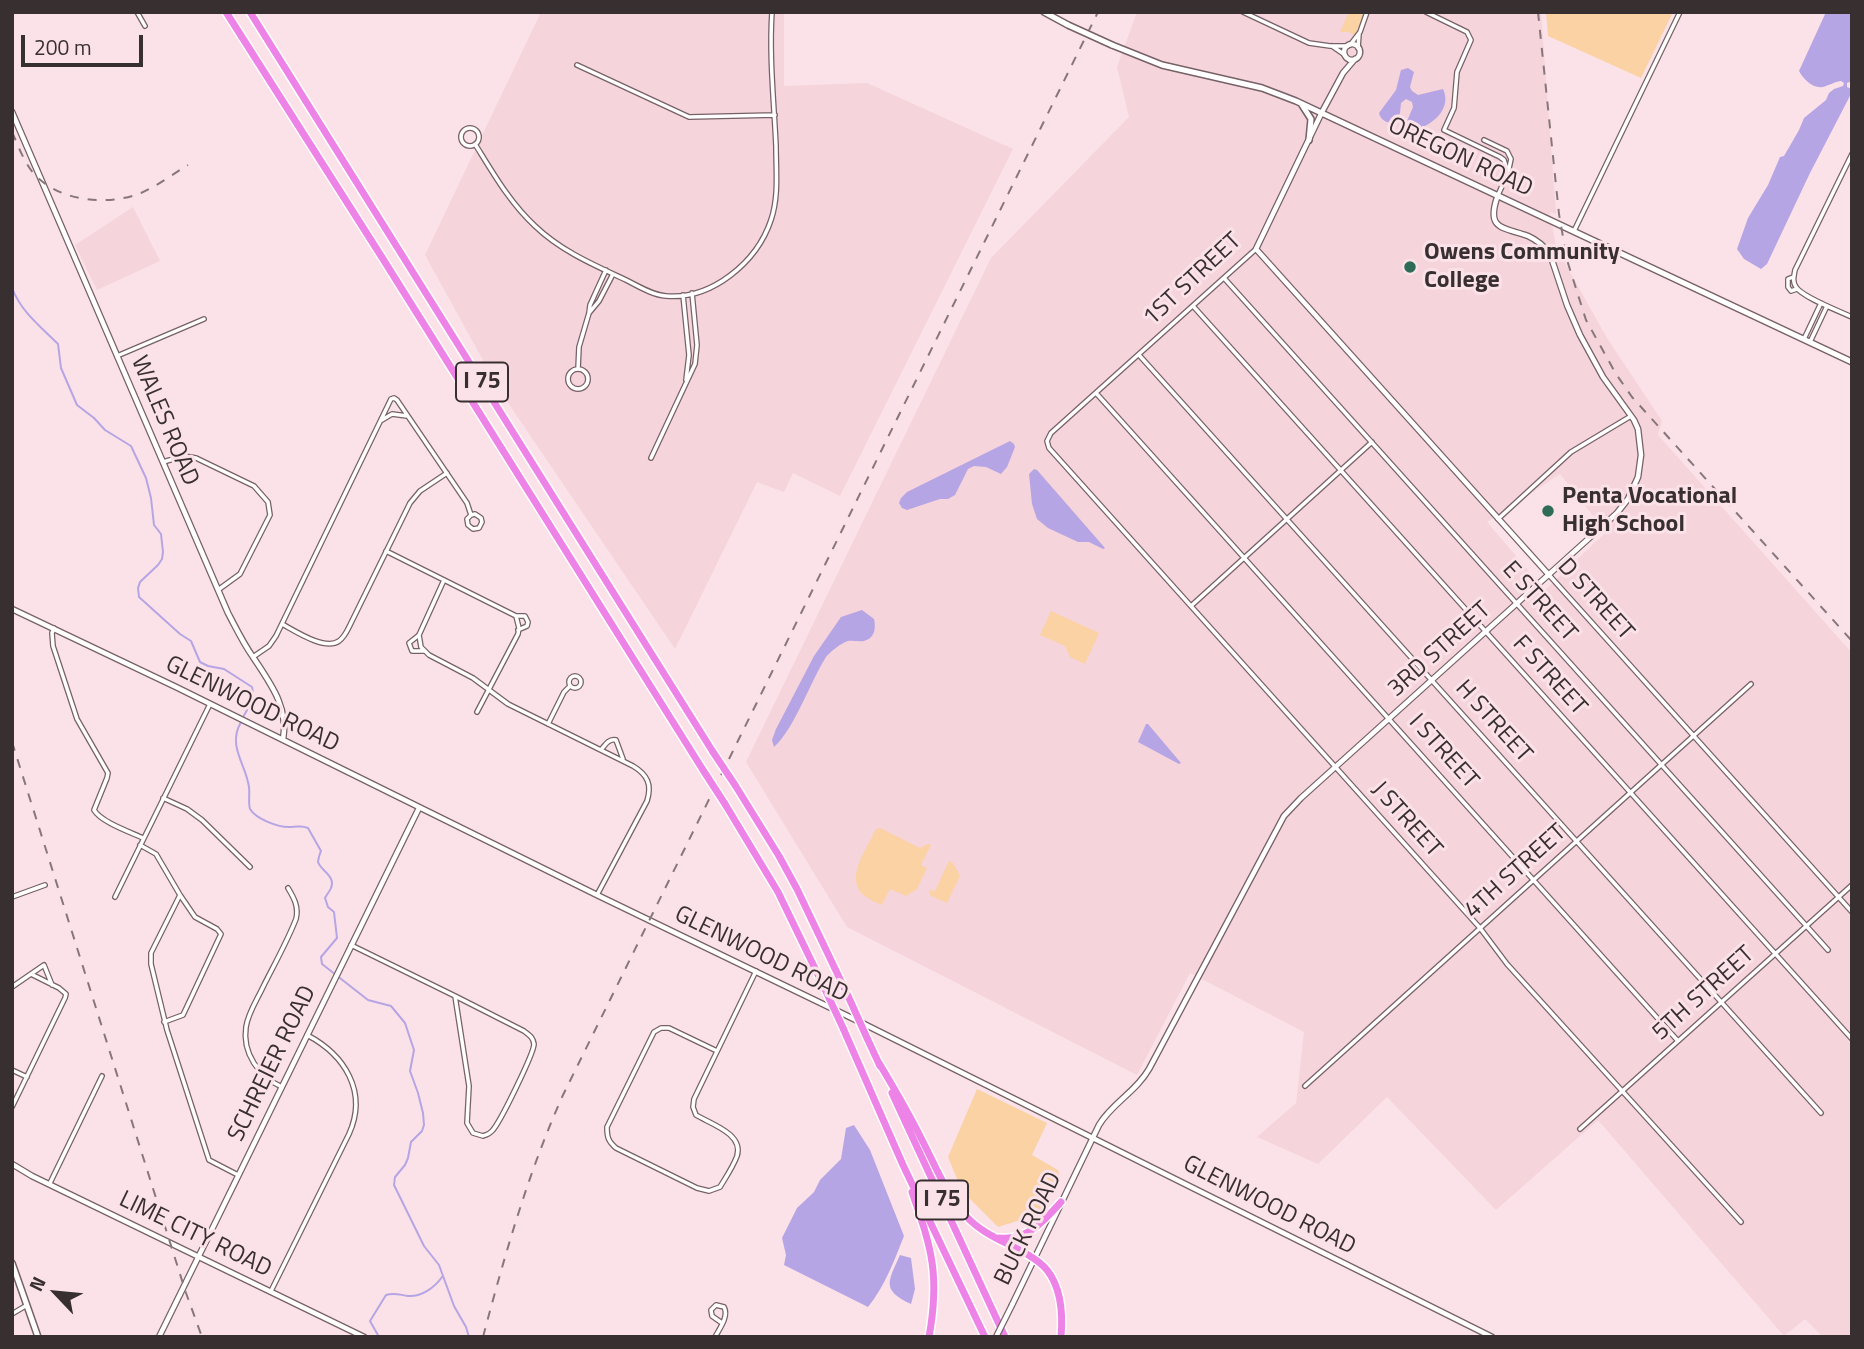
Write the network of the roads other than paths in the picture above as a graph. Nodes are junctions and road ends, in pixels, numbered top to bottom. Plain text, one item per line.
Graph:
1 (136, 12) edge
2 (225, 12) edge
3 (250, 12) edge
4 (772, 12) edge
5 (1044, 12) edge
6 (1244, 12) edge
7 (1367, 12) edge
8 (1426, 12) edge
9 (1680, 12) edge
10 (145, 26) dead end
11 (1360, 32) junction
12 (1332, 46) junction
13 (1349, 46) junction
14 (1358, 48) junction
15 (1345, 56) junction
16 (1355, 59) junction
17 (577, 65) dead end
18 (1343, 73) junction
19 (1300, 103) junction
20 (12, 112) edge
21 (1322, 112) junction
22 (775, 115) junction
23 (1309, 140) junction
24 (1484, 140) dead end
25 (475, 144) junction
26 (1852, 154) edge
27 (1508, 173) junction
28 (1498, 195) junction
29 (1574, 231) junction
30 (1256, 249) junction
31 (606, 270) junction
32 (613, 274) junction
33 (1224, 278) junction
34 (687, 294) junction
35 (1821, 303) junction
36 (1827, 305) junction
37 (1192, 306) junction
38 (589, 313) junction
39 (1852, 317) edge
40 (204, 319) dead end
41 (1807, 341) junction
42 (1139, 355) junction
43 (117, 356) junction
44 (1852, 362) edge
45 (578, 369) junction
46 (685, 385) junction
47 (1096, 393) junction
48 (408, 416) junction
49 (1631, 416) junction
50 (380, 421) junction
51 (1047, 441) joint
52 (1372, 443) junction
53 (650, 457) dead end
54 (163, 462) junction
55 (1341, 471) junction
56 (447, 473) junction
57 (471, 515) junction
58 (1287, 519) junction
59 (1498, 519) junction
60 (386, 551) junction
61 (1244, 557) junction
62 (1549, 575) junction
63 (444, 580) junction
64 (218, 590) junction
65 (1517, 604) junction
66 (1191, 606) junction
67 (12, 609) edge
68 (516, 615) junction
69 (282, 624) junction
70 (54, 628) junction
71 (518, 630) junction
72 (1486, 632) junction
73 (419, 635) junction
74 (424, 651) junction
75 (253, 657) junction
76 (1432, 680) junction
77 (1751, 684) dead end
78 (570, 686) dead end
79 (489, 690) junction
80 (210, 704) junction
81 (477, 712) dead end
82 (1390, 719) junction
83 (548, 724) junction
84 (1693, 736) junction
85 (283, 740) junction
86 (601, 750) junction
87 (623, 761) junction
88 (1662, 765) junction
89 (1335, 767) junction
90 (1630, 793) junction
91 (163, 798) junction
92 (419, 808) junction
93 (143, 838) junction
94 (1577, 841) junction
95 (140, 845) junction
96 (250, 867) dead end
97 (1534, 879) junction
98 (45, 885) dead end
99 (1852, 885) edge
100 (288, 888) dead end
101 (180, 895) junction
102 (597, 895) junction
103 (12, 897) edge
104 (115, 897) dead end
105 (1839, 897) junction
106 (1852, 912) edge
107 (1807, 926) junction
108 (1480, 928) junction
109 (351, 945) junction
110 (1828, 950) dead end
111 (1776, 954) junction
112 (756, 971) junction
113 (31, 974) junction
114 (52, 985) junction
115 (12, 987) edge
116 (455, 996) junction
117 (1722, 1002) junction
118 (164, 1021) junction
119 (307, 1035) junction
120 (1852, 1038) edge
121 (1678, 1041) junction
122 (717, 1051) junction
123 (879, 1063) junction
124 (12, 1070) edge
125 (102, 1076) dead end
126 (27, 1077) junction
127 (1305, 1086) dead end
128 (282, 1087) junction
129 (1623, 1091) junction
130 (12, 1107) edge
131 (1821, 1113) dead end
132 (1580, 1129) dead end
133 (1093, 1137) junction
134 (12, 1164) edge
135 (903, 1165) junction
136 (239, 1175) junction
137 (50, 1183) junction
138 (1061, 1202) junction
139 (1741, 1222) dead end
140 (991, 1236) junction
141 (199, 1257) junction
142 (1034, 1259) junction
143 (12, 1263) edge
144 (271, 1292) junction
145 (27, 1305) junction
146 (12, 1314) edge
147 (722, 1323) junction
148 (38, 1337) edge
149 (159, 1337) edge
150 (363, 1337) edge
151 (715, 1337) edge
152 (929, 1337) edge
153 (985, 1337) edge
154 (996, 1337) edge
155 (1005, 1337) edge
156 (1061, 1337) edge
157 (1492, 1337) edge

1 - 10 street
2 - 135 highway, I 75, bridge
3 - 123 highway, I 75, bridge
4 - 22 street
5 - 19 main road, OREGON ROAD, bridge
6 - 12 street
7 - 11 street
8 - 27 street
9 - 29 street
11 - 13 street
11 - 14 street
12 - 13 street
12 - 15 street
13 - 14 street
13 - 15 street
14 - 16 street
15 - 16 street
15 - 18 street
16 - 18 street
17 - 22 street
18 - 21 street, 1ST STREET
19 - 21 main road, OREGON ROAD
19 - 23 main road
20 - 43 street, WALES ROAD
21 - 23 street, 1ST STREET
21 - 28 main road, OREGON ROAD
22 - 34 street
23 - 30 street, 1ST STREET
24 - 27 street
25 - 25 street
25 - 31 street
26 - 35 street
27 - 28 street
28 - 29 main road, OREGON ROAD
28 - 49 street, 3RD STREET
29 - 41 main road, OREGON ROAD
30 - 33 street, 1ST STREET
30 - 59 street, D STREET
31 - 32 street
31 - 38 street
32 - 34 street
32 - 38 street
33 - 37 street, 1ST STREET
33 - 52 street, E STREET
34 - 46 street
34 - 46 street
35 - 36 street
35 - 41 street
36 - 39 street
36 - 41 street
37 - 42 street, 1ST STREET
37 - 55 street, F STREET
38 - 45 street
40 - 43 street
41 - 44 main road, OREGON ROAD
42 - 47 street, 1ST STREET
42 - 58 street, H STREET
43 - 54 street, WALES ROAD
45 - 45 street
46 - 53 street
47 - 51 street, 1ST STREET
47 - 61 street, I STREET
48 - 50 street
48 - 50 street
48 - 56 street
49 - 59 street
49 - 62 street, 3RD STREET
50 - 69 street
51 - 66 street, J STREET
52 - 55 street
52 - 65 street, E STREET
54 - 64 street, WALES ROAD
54 - 64 street
55 - 58 street
55 - 72 street, F STREET
56 - 57 street
56 - 60 street
57 - 57 street
58 - 61 street
58 - 76 street, H STREET
59 - 62 street, D STREET
60 - 63 street
60 - 69 street
61 - 66 street
61 - 82 street, I STREET
62 - 65 street, 3RD STREET
62 - 84 street, D STREET
63 - 68 street
63 - 73 street
64 - 75 street, WALES ROAD
65 - 72 street, 3RD STREET
65 - 88 street, E STREET
66 - 89 street, J STREET
67 - 70 street, GLENWOOD ROAD
68 - 71 street
68 - 71 street
69 - 75 street
70 - 80 street, GLENWOOD ROAD
70 - 93 street
71 - 79 street
72 - 76 street, 3RD STREET
72 - 90 street, F STREET
73 - 74 street
73 - 74 street
74 - 79 street
75 - 85 street, WALES ROAD
76 - 82 street, 3RD STREET
76 - 94 street, H STREET
77 - 84 street, 4TH STREET
78 - 83 street
79 - 81 street
79 - 83 street
80 - 85 street, GLENWOOD ROAD
80 - 91 street
82 - 89 street, 3RD STREET
82 - 97 street, I STREET
83 - 86 street
84 - 88 street, 4TH STREET
84 - 105 street, D STREET
85 - 92 street, GLENWOOD ROAD
86 - 87 street
86 - 87 street
87 - 102 street
88 - 90 street, 4TH STREET
88 - 107 street, E STREET
89 - 108 street, J STREET
89 - 133 street, 3RD STREET
90 - 94 street, 4TH STREET
90 - 111 street, F STREET
91 - 93 street
91 - 96 street
92 - 102 street, GLENWOOD ROAD
92 - 109 street, SCHREIER ROAD
93 - 95 street
94 - 97 street, 4TH STREET
94 - 117 street, H STREET
95 - 101 street
95 - 104 street
97 - 108 street, 4TH STREET
97 - 121 street, I STREET
98 - 103 street
99 - 105 street, 5TH STREET
100 - 128 street
101 - 118 street
101 - 118 street
102 - 112 street, GLENWOOD ROAD
105 - 106 street, D STREET
105 - 107 street, 5TH STREET
107 - 110 street, E STREET
107 - 111 street, 5TH STREET
108 - 127 street, 4TH STREET
108 - 129 street, J STREET
109 - 116 street
109 - 119 street, SCHREIER ROAD
111 - 117 street, 5TH STREET
111 - 120 street, F STREET
112 - 122 street
112 - 133 street, GLENWOOD ROAD
113 - 114 street
113 - 114 street
113 - 115 street
114 - 126 street
116 - 116 street
117 - 121 street, 5TH STREET
117 - 131 street, H STREET
118 - 136 street
119 - 128 street, SCHREIER ROAD
119 - 144 street
121 - 129 street, 5TH STREET
122 - 122 street
123 - 140 highway
123 - 155 highway, I 75
124 - 126 street
125 - 137 street
126 - 130 street
128 - 136 street, SCHREIER ROAD
129 - 132 street, 5TH STREET
129 - 139 street, J STREET
133 - 138 street, BUCK ROAD
133 - 157 street, GLENWOOD ROAD
134 - 137 street, LIME CITY ROAD
135 - 152 highway
135 - 153 highway, I 75
136 - 141 street, SCHREIER ROAD
137 - 141 street, LIME CITY ROAD
138 - 140 highway
138 - 142 street, BUCK ROAD
140 - 142 highway
141 - 144 street, LIME CITY ROAD
141 - 149 street, SCHREIER ROAD
142 - 154 street, BUCK ROAD, bridge
142 - 156 highway
143 - 145 main road
144 - 150 street, LIME CITY ROAD
145 - 146 street
145 - 148 main road
147 - 147 street
147 - 151 street

